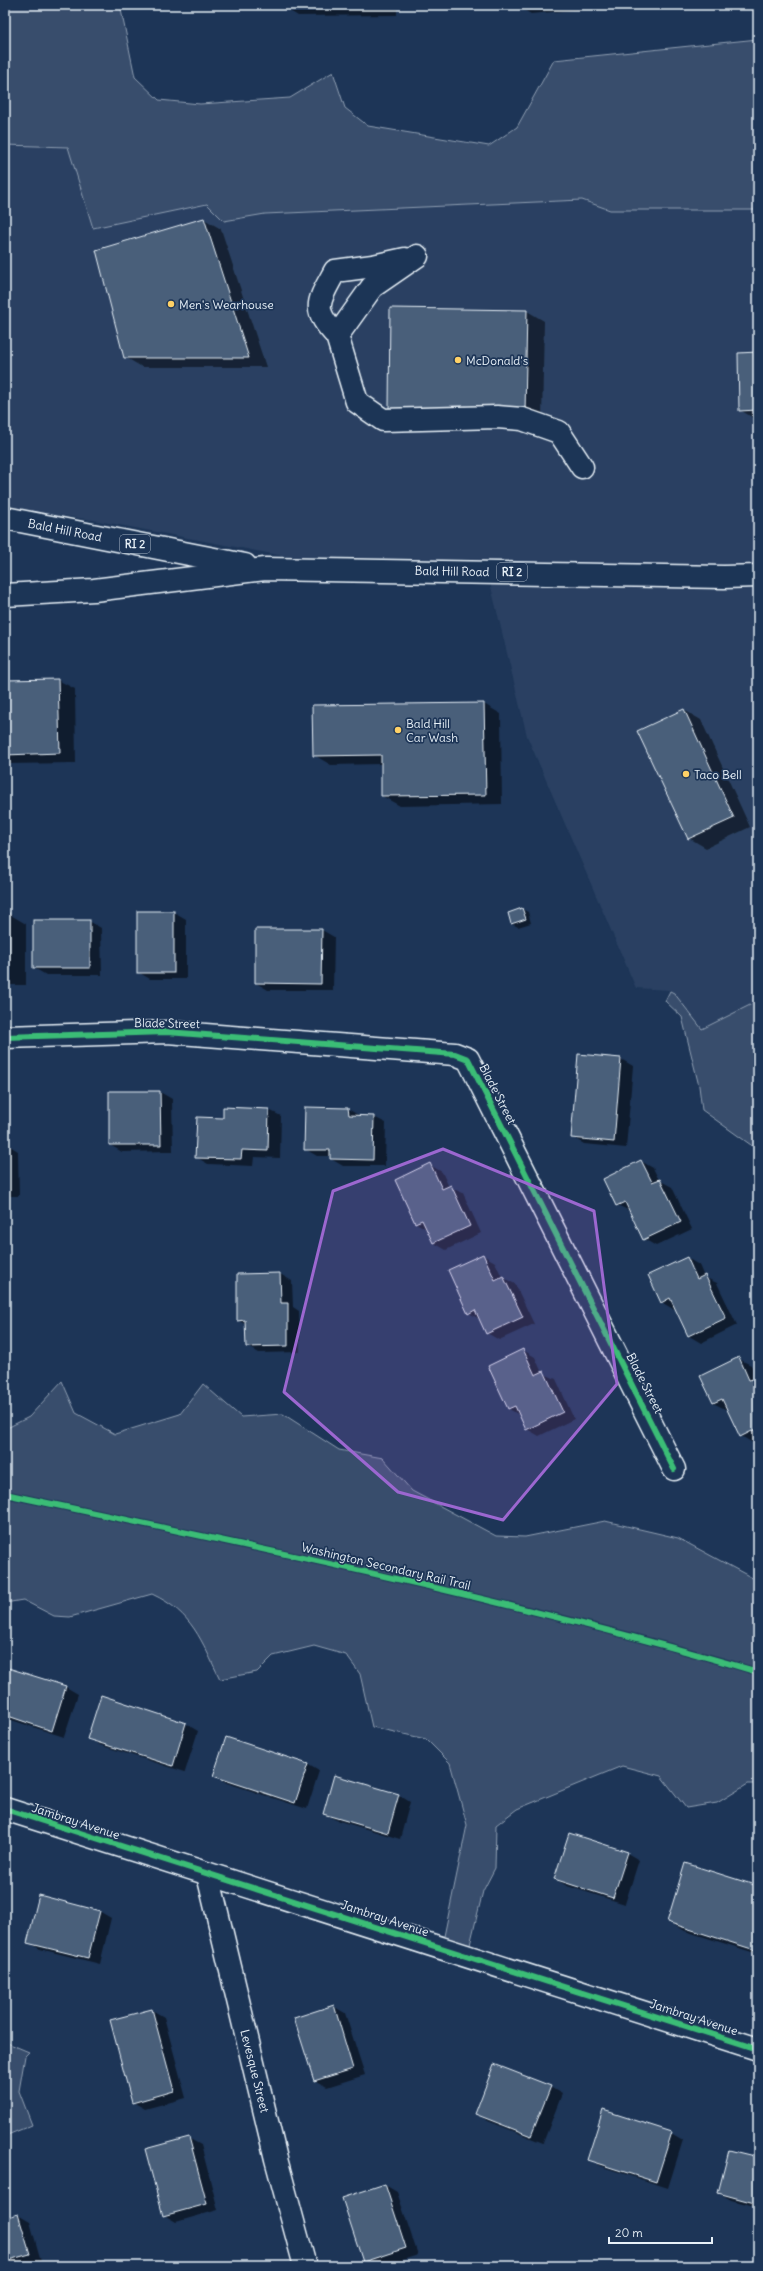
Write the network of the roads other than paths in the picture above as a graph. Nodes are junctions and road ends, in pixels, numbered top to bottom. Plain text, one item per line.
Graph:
1 (337, 336) junction
2 (582, 467) dead end
3 (5, 518) edge
4 (265, 569) junction
5 (758, 576) edge
6 (5, 595) edge
7 (5, 1037) edge
8 (674, 1469) dead end
9 (5, 1809) edge
10 (208, 1875) junction
11 (758, 2049) edge
12 (305, 2266) edge

1 - 1 street
1 - 2 street
3 - 4 street, Bald Hill Road / RI 2
4 - 5 street, Bald Hill Road / RI 2
4 - 6 street, Bald Hill Road / RI 2
7 - 8 street, Blade Street
9 - 10 street, Jambray Avenue
10 - 11 street, Jambray Avenue
10 - 12 street, Levesque Street

